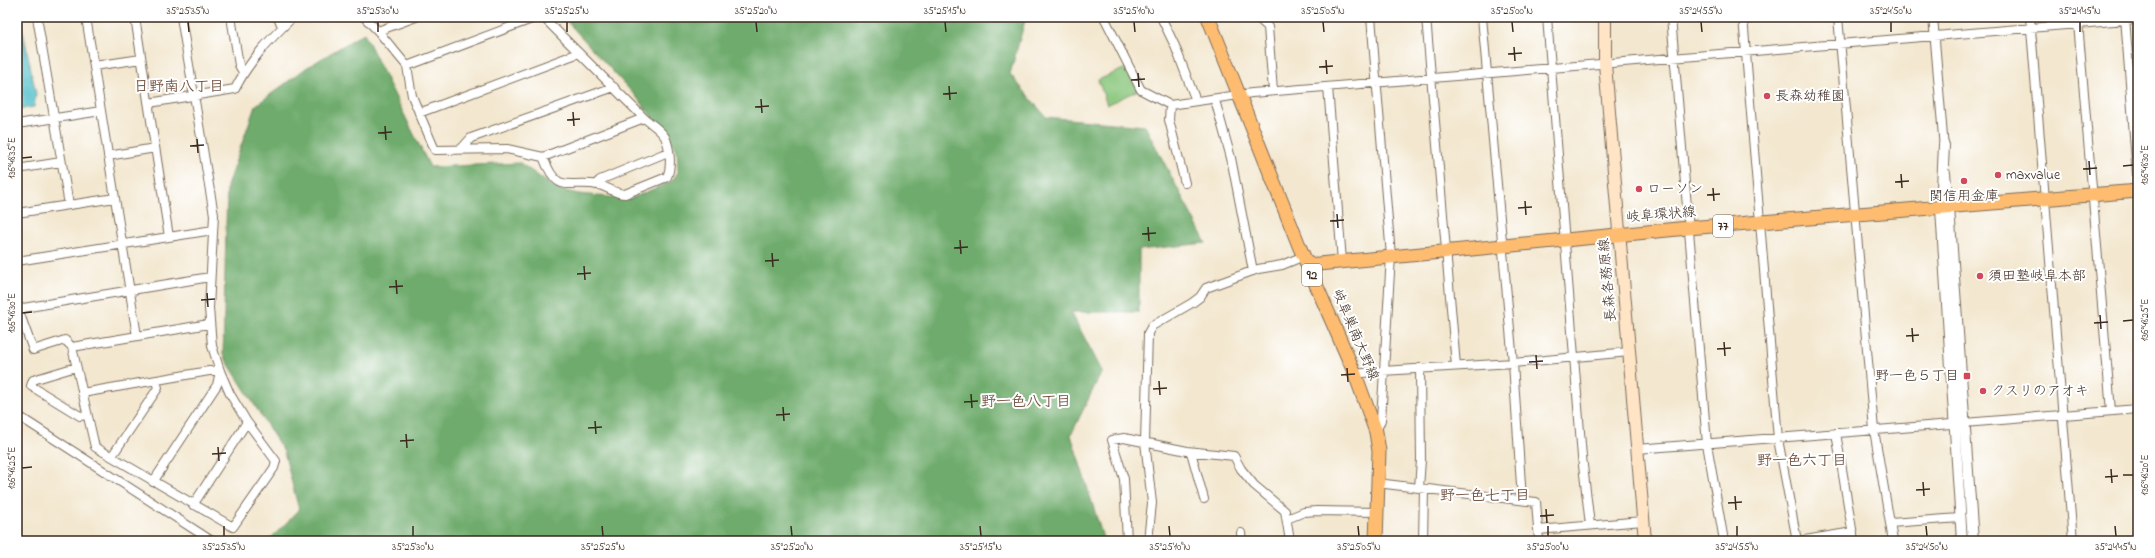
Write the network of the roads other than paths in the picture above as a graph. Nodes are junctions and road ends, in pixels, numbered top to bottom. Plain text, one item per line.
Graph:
1 (37, 17) edge
2 (86, 17) edge
3 (135, 17) edge
4 (181, 17) edge
5 (231, 17) edge
6 (277, 17) edge
7 (293, 17) edge
8 (364, 17) edge
9 (416, 17) edge
10 (536, 17) edge
11 (543, 17) edge
12 (1104, 17) edge
13 (1161, 17) edge
14 (1208, 17) edge
15 (1261, 17) edge
16 (1371, 17) edge
17 (1426, 17) edge
18 (1482, 17) edge
19 (1547, 17) edge
20 (1605, 17) edge
21 (1671, 17) edge
22 (1743, 17) edge
23 (1838, 17) edge
24 (1933, 17) edge
25 (2030, 17) edge
26 (2125, 18) edge
27 (2138, 19) edge
28 (2078, 23) junction
29 (283, 27) junction
30 (2031, 27) junction
31 (378, 31) junction
32 (1935, 36) junction
33 (1840, 43) junction
34 (1746, 52) junction
35 (580, 53) junction
36 (1674, 58) junction
37 (141, 59) junction
38 (1605, 64) junction
39 (94, 66) junction
40 (407, 66) junction
41 (1551, 68) junction
42 (243, 72) junction
43 (1486, 73) junction
44 (1431, 78) junction
45 (1377, 82) junction
46 (1328, 86) junction
47 (614, 87) junction
48 (1273, 91) junction
49 (1238, 94) junction
50 (193, 95) junction
51 (1215, 100) junction
52 (1196, 101) junction
53 (149, 103) junction
54 (1170, 106) junction
55 (101, 111) junction
56 (419, 113) junction
57 (644, 118) junction
58 (54, 119) junction
59 (17, 124) edge
60 (1944, 145) joint
61 (155, 148) junction
62 (462, 148) junction
63 (668, 152) junction
64 (108, 156) junction
65 (543, 157) junction
66 (61, 162) junction
67 (17, 169) edge
68 (1185, 183) dead end
69 (595, 185) junction
70 (2138, 189) edge
71 (2092, 194) junction
72 (115, 198) junction
73 (2044, 198) junction
74 (69, 205) junction
75 (1945, 208) junction
76 (17, 213) edge
77 (1854, 216) junction
78 (1761, 223) junction
79 (1688, 228) junction
80 (213, 230) junction
81 (1619, 235) junction
82 (169, 236) junction
83 (1564, 240) junction
84 (122, 244) junction
85 (1502, 246) junction
86 (1446, 251) junction
87 (1392, 256) junction
88 (1306, 260) junction
89 (1342, 261) junction
90 (17, 262) edge
91 (1253, 271) junction
92 (210, 277) junction
93 (129, 290) junction
94 (17, 308) edge
95 (209, 324) junction
96 (137, 336) junction
97 (72, 347) junction
98 (1629, 352) junction
99 (1575, 357) junction
100 (1513, 363) junction
101 (1456, 366) junction
102 (76, 367) junction
103 (1420, 368) junction
104 (220, 371) junction
105 (1382, 371) junction
106 (1355, 374) junction
107 (156, 380) junction
108 (82, 393) junction
109 (2138, 409) edge
110 (2111, 411) junction
111 (17, 415) edge
112 (87, 415) junction
113 (2062, 415) junction
114 (247, 422) junction
115 (1966, 423) junction
116 (1954, 424) junction
117 (1874, 430) junction
118 (1376, 432) junction
119 (1836, 433) junction
120 (1778, 439) junction
121 (1145, 442) junction
122 (1707, 444) junction
123 (1637, 449) junction
124 (1191, 452) junction
125 (112, 456) junction
126 (153, 482) junction
127 (1377, 483) junction
128 (1422, 488) junction
129 (1204, 499) dead end
130 (1522, 500) junction
131 (193, 505) junction
132 (1376, 512) junction
133 (1287, 518) junction
134 (1960, 518) junction
135 (1643, 521) junction
136 (1890, 523) junction
137 (1590, 525) junction
138 (1538, 530) junction
139 (1853, 532) junction
140 (212, 541) edge
141 (1127, 541) edge
142 (1148, 541) edge
143 (1290, 541) edge
144 (1376, 541) edge
145 (1423, 541) edge
146 (1539, 541) edge
147 (1645, 541) edge
148 (1724, 541) edge
149 (1798, 541) edge
150 (1854, 541) edge
151 (1893, 541) edge
152 (1962, 541) edge
153 (1973, 541) edge
154 (2073, 541) edge

1 - 58 street
2 - 39 street
3 - 37 street
4 - 50 street
5 - 42 street
6 - 29 street
7 - 29 street
8 - 31 street
9 - 31 street
10 - 40 street
11 - 35 street
12 - 54 street
13 - 52 street
14 - 49 main road, 岐阜巣南大野線 / 92
15 - 48 street
16 - 45 street
17 - 44 street
18 - 43 street
19 - 41 street
20 - 38 main road, 長森各務原線
21 - 36 street
22 - 34 street
23 - 33 street
24 - 32 street
25 - 30 street
26 - 27 street
26 - 28 street
26 - 70 street
28 - 30 street
28 - 71 street
29 - 42 street
30 - 32 street
30 - 73 street
31 - 40 street
32 - 33 street
32 - 60 street
33 - 34 street
33 - 77 street
34 - 36 street
34 - 78 street
35 - 47 street
35 - 56 street
36 - 38 street
36 - 79 street
37 - 39 street
37 - 53 street
38 - 41 street
38 - 81 main road, 長森各務原線
39 - 55 street
40 - 56 street
41 - 43 street
41 - 83 street
42 - 50 street
43 - 44 street
43 - 85 street
44 - 45 street
44 - 86 street
45 - 46 street
45 - 87 street
46 - 48 street
46 - 89 street
47 - 57 street
47 - 62 street
48 - 49 street
49 - 51 street
49 - 88 main road, 岐阜巣南大野線 / 92
50 - 53 street
50 - 80 street
51 - 52 street
51 - 91 street
52 - 54 street
53 - 61 street
54 - 68 street
55 - 58 street
55 - 64 street
56 - 62 street
57 - 63 street
57 - 65 street
58 - 59 street
58 - 66 street
60 - 75 street
61 - 64 street
61 - 82 street
62 - 65 street
63 - 69 street
63 - 69 street
64 - 72 street
65 - 69 street
66 - 67 street
66 - 74 street
70 - 71 main road, 岐阜環状線 / 77
71 - 73 main road, 岐阜環状線 / 77
71 - 110 street
72 - 74 street
72 - 84 street
73 - 75 main road, 岐阜環状線 / 77
73 - 113 street
74 - 76 street
75 - 77 main road, 岐阜環状線 / 77
75 - 115 street
75 - 116 street
77 - 78 main road, 岐阜環状線 / 77
77 - 117 street
78 - 79 main road, 岐阜環状線 / 77
78 - 120 street
79 - 81 main road, 岐阜環状線 / 77
79 - 122 street
80 - 82 street
80 - 92 street
81 - 83 main road, 岐阜環状線 / 77
81 - 98 main road, 長森各務原線
82 - 84 street
83 - 85 main road, 岐阜環状線 / 77
83 - 99 street
84 - 90 street
84 - 93 street
85 - 86 main road, 岐阜環状線 / 77
85 - 100 street
86 - 87 main road, 岐阜環状線 / 77
86 - 101 street
87 - 89 main road, 岐阜環状線 / 77
87 - 105 street
88 - 89 main road, 岐阜環状線 / 77
88 - 91 street
88 - 106 main road, 岐阜巣南大野線 / 92
91 - 121 street
92 - 93 street
92 - 95 street
93 - 94 street
93 - 96 street
94 - 97 street
95 - 96 street
95 - 104 street
96 - 97 street
97 - 102 street
98 - 99 street
98 - 123 main road, 長森各務原線
99 - 100 street
99 - 137 street
100 - 101 street
100 - 130 street
101 - 103 street
102 - 108 street
102 - 112 street
103 - 105 street
103 - 128 street
104 - 107 street
104 - 114 street
104 - 126 street
105 - 106 street
105 - 118 street
106 - 118 main road, 岐阜巣南大野線 / 92
107 - 108 street
107 - 125 street
108 - 112 street
109 - 110 street
110 - 113 street
111 - 140 street
112 - 125 street
113 - 115 street
113 - 154 street
114 - 131 street
114 - 131 street
115 - 116 street
115 - 153 street
116 - 117 street
116 - 134 street
117 - 119 street
117 - 136 street
118 - 127 main road, 岐阜巣南大野線 / 92
119 - 120 street
119 - 139 street
120 - 122 street
120 - 149 street
121 - 124 street
121 - 141 street
121 - 142 street
122 - 123 street
122 - 148 street
123 - 135 main road, 長森各務原線
124 - 129 street
124 - 133 street
125 - 126 street
126 - 131 street
127 - 128 street
127 - 132 main road, 岐阜巣南大野線 / 92
128 - 130 street
128 - 145 street
130 - 138 street
132 - 133 street
132 - 144 main road, 岐阜巣南大野線 / 92
133 - 143 street
134 - 136 street
134 - 152 street
135 - 137 street
135 - 147 main road, 長森各務原線
136 - 151 street
137 - 138 street
138 - 146 street
139 - 149 street
139 - 150 street

